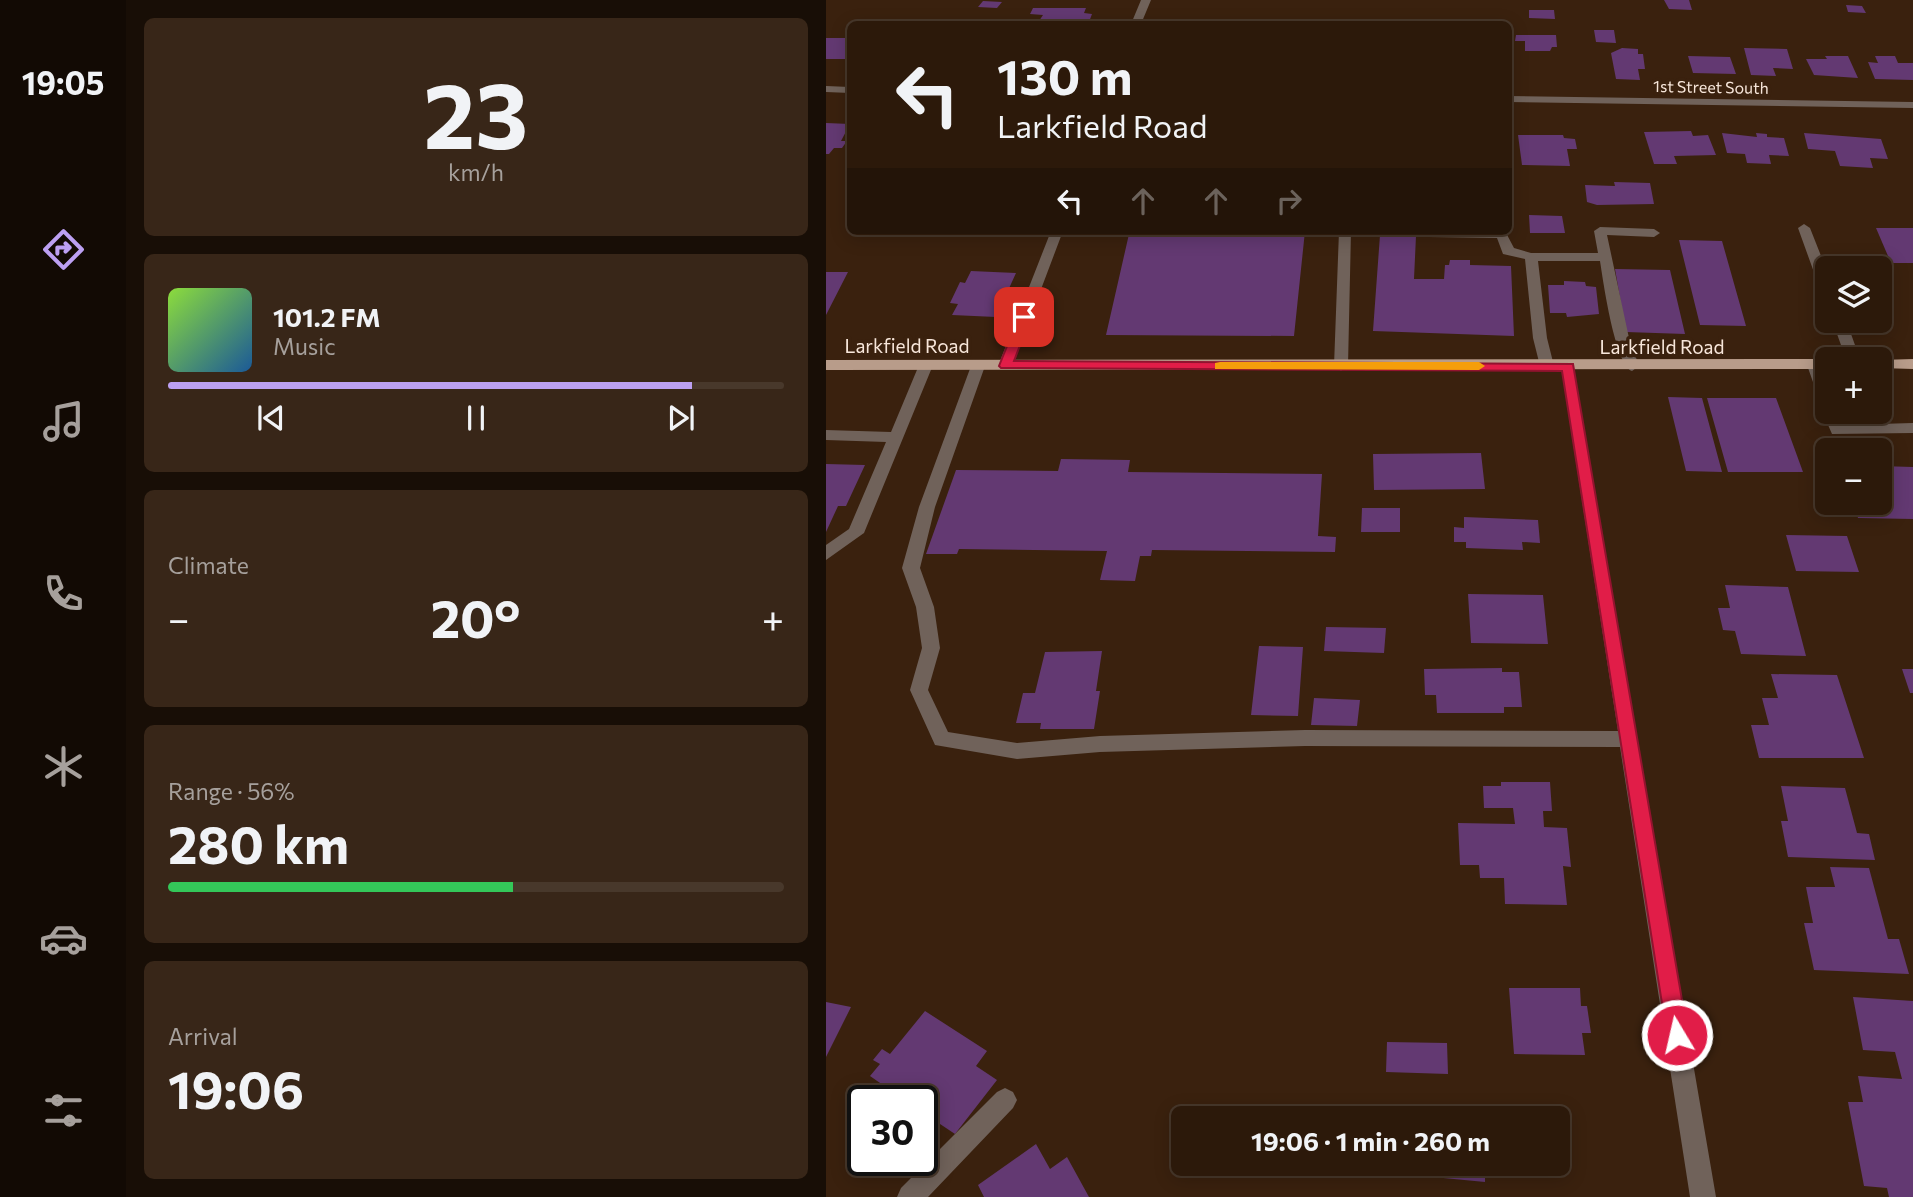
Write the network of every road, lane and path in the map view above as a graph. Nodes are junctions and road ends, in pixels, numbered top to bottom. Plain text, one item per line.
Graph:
1 (1146, 0) edge
2 (1137, 21) edge
3 (826, 89) edge
4 (847, 90) edge
5 (1512, 100) edge
6 (1913, 105) edge
7 (1804, 228) dead end
8 (1654, 233) dead end
9 (1055, 235) edge
10 (1345, 235) edge
11 (1502, 235) edge
12 (1531, 257) junction
13 (1606, 257) junction
14 (1815, 257) edge
15 (1892, 364) edge
16 (1913, 364) edge
17 (826, 365) edge
18 (926, 365) junction
19 (1815, 365) edge
20 (978, 366) junction
21 (1005, 366) junction
22 (1341, 366) junction
23 (1547, 366) junction
24 (1568, 366) junction
25 (1632, 366) junction
26 (1835, 424) edge
27 (1913, 428) edge
28 (826, 435) edge
29 (898, 436) junction
30 (826, 554) edge
31 (1629, 739) junction
32 (1005, 1100) dead end
33 (909, 1197) edge
34 (1703, 1197) edge

1 - 2 street
3 - 4 street
5 - 6 street, 1st Street South
7 - 14 street
8 - 13 street
9 - 21 street
10 - 22 street
11 - 12 street
12 - 13 street
12 - 23 street
13 - 25 street
15 - 16 main road
17 - 18 main road, Larkfield Road
18 - 20 main road, Larkfield Road
18 - 29 street
19 - 25 main road, Larkfield Road
20 - 21 main road, Larkfield Road
20 - 31 street
21 - 22 main road, Larkfield Road
22 - 23 main road, Larkfield Road
23 - 24 main road, Larkfield Road
24 - 25 main road, Larkfield Road
24 - 31 street
26 - 27 street
28 - 29 street
29 - 30 street
31 - 34 street
32 - 33 street

